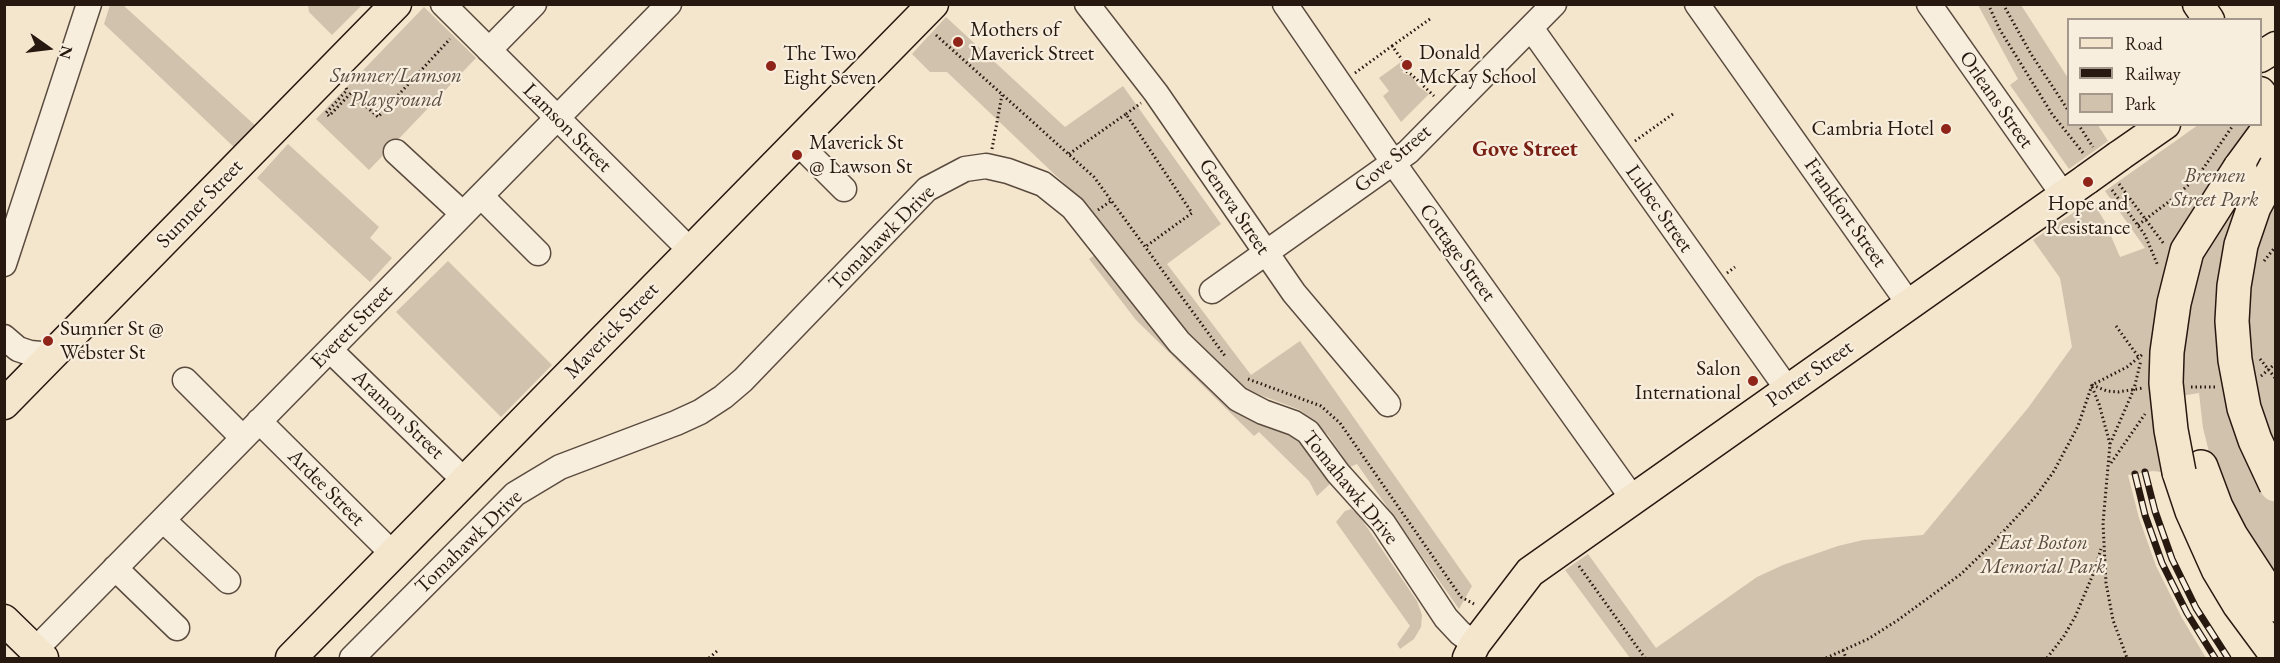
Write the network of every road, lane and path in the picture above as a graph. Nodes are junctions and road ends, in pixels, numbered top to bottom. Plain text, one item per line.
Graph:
1 (89, 4) edge
2 (396, 4) edge
3 (443, 4) edge
4 (534, 4) edge
5 (669, 4) edge
6 (1087, 4) edge
7 (1285, 4) edge
8 (1554, 4) edge
9 (1697, 4) edge
10 (1929, 4) edge
11 (1988, 4) edge
12 (2003, 4) edge
13 (2198, 4) edge
14 (2208, 18) edge
15 (934, 19) edge
16 (1430, 19) dead end
17 (1531, 28) junction
18 (456, 32) dead end
19 (1392, 46) junction
20 (489, 50) junction
21 (1352, 75) dead end
22 (343, 84) dead end
23 (347, 90) junction
24 (351, 93) junction
25 (1002, 95) junction
26 (2262, 95) edge
27 (1437, 100) dead end
28 (2067, 108) edge
29 (2276, 113) edge
30 (1673, 114) dead end
31 (557, 118) junction
32 (2276, 119) edge
33 (2162, 126) edge
34 (2233, 126) edge
35 (797, 142) junction
36 (1631, 144) dead end
37 (396, 152) dead end
38 (1069, 154) junction
39 (1394, 163) junction
40 (989, 166) junction
41 (2276, 166) edge
42 (2092, 174) junction
43 (844, 189) dead end
44 (481, 196) junction
45 (2139, 211) dead end
46 (463, 214) junction
47 (2146, 220) junction
48 (2138, 225) junction
49 (2152, 229) dead end
50 (2145, 235) dead end
51 (1145, 247) junction
52 (691, 251) junction
53 (538, 253) dead end
54 (1266, 254) junction
55 (4, 264) edge
56 (1212, 291) dead end
57 (1909, 303) junction
58 (2116, 326) dead end
59 (4, 337) edge
60 (330, 350) junction
61 (53, 355) junction
62 (2142, 355) dead end
63 (1225, 356) dead end
64 (2141, 360) junction
65 (2275, 364) edge
66 (2146, 368) dead end
67 (1244, 377) dead end
68 (2276, 379) edge
69 (184, 380) dead end
70 (1788, 390) junction
71 (4, 404) edge
72 (1388, 404) dead end
73 (2150, 407) dead end
74 (251, 430) junction
75 (2110, 444) junction
76 (2110, 465) junction
77 (2190, 470) junction
78 (465, 481) junction
79 (2276, 485) edge
80 (1633, 499) junction
81 (163, 519) junction
82 (2103, 544) junction
83 (1563, 549) junction
84 (393, 554) junction
85 (115, 568) junction
86 (228, 582) dead end
87 (2276, 605) edge
88 (1477, 606) dead end
89 (4, 620) edge
90 (177, 628) dead end
91 (717, 651) dead end
92 (1843, 651) junction
93 (39, 654) edge
94 (1480, 654) edge
95 (2276, 654) edge
96 (291, 658) edge
97 (352, 658) edge
98 (709, 658) edge
99 (1645, 658) edge
100 (1826, 658) edge
101 (1846, 658) edge
102 (2047, 658) edge
103 (2127, 658) edge

1 - 55 street
2 - 61 main road, Sumner Street
3 - 20 street, Lamson Street
4 - 20 street
5 - 31 street, Everett Street
6 - 54 street, Geneva Street
7 - 39 street, Cottage Street
8 - 17 street, Gove Street
9 - 57 street, Frankfort Street
10 - 42 street, Orleans Street
11 - 42 path
12 - 28 path
13 - 14 main road
15 - 25 path
15 - 35 main road, Maverick Street
16 - 19 path
17 - 39 street, Gove Street
17 - 70 street, Lubec Street
18 - 24 path
19 - 21 path
19 - 27 path
20 - 31 street, Lamson Street
22 - 23 path
23 - 24 path
23 - 24 path
25 - 38 path
25 - 40 path
26 - 29 main road
30 - 36 path
31 - 44 street, Everett Street
31 - 52 street, Lamson Street
32 - 77 highway, bridge
33 - 42 main road, Porter Street
34 - 47 path
35 - 43 street
35 - 52 main road, Maverick Street
37 - 46 street
38 - 51 path
38 - 51 path
39 - 54 street, Gove Street
39 - 80 street, Cottage Street
40 - 94 street, Tomahawk Drive
40 - 97 street, Tomahawk Drive
41 - 79 highway, bridge
42 - 48 path
42 - 57 main road, Porter Street
44 - 46 street, Everett Street
44 - 53 street
45 - 47 path
46 - 60 street, Everett Street
47 - 48 path
47 - 49 path
48 - 50 path
51 - 63 path
52 - 78 main road, Maverick Street
54 - 56 street, Gove Street
54 - 72 street, Geneva Street
57 - 70 main road, Porter Street
58 - 64 path
59 - 61 street
60 - 74 street, Everett Street
60 - 78 street, Aramon Street
61 - 71 main road, Sumner Street
62 - 64 path
64 - 66 path
64 - 75 path
65 - 68 path
67 - 88 path
69 - 74 street, Ardee Street
70 - 80 main road, Porter Street
73 - 76 path
74 - 81 street, Everett Street
74 - 84 street, Ardee Street
75 - 76 path
75 - 92 path
76 - 82 path
77 - 87 highway
77 - 95 highway
78 - 84 main road, Maverick Street
80 - 83 main road, Porter Street
81 - 85 street, Everett Street
81 - 86 street
82 - 102 path
82 - 103 path
83 - 94 main road, Porter Street
83 - 99 path
84 - 96 main road, Maverick Street
85 - 90 street
85 - 93 street, Everett Street
89 - 93 main road
91 - 98 path
92 - 100 path
92 - 101 path

